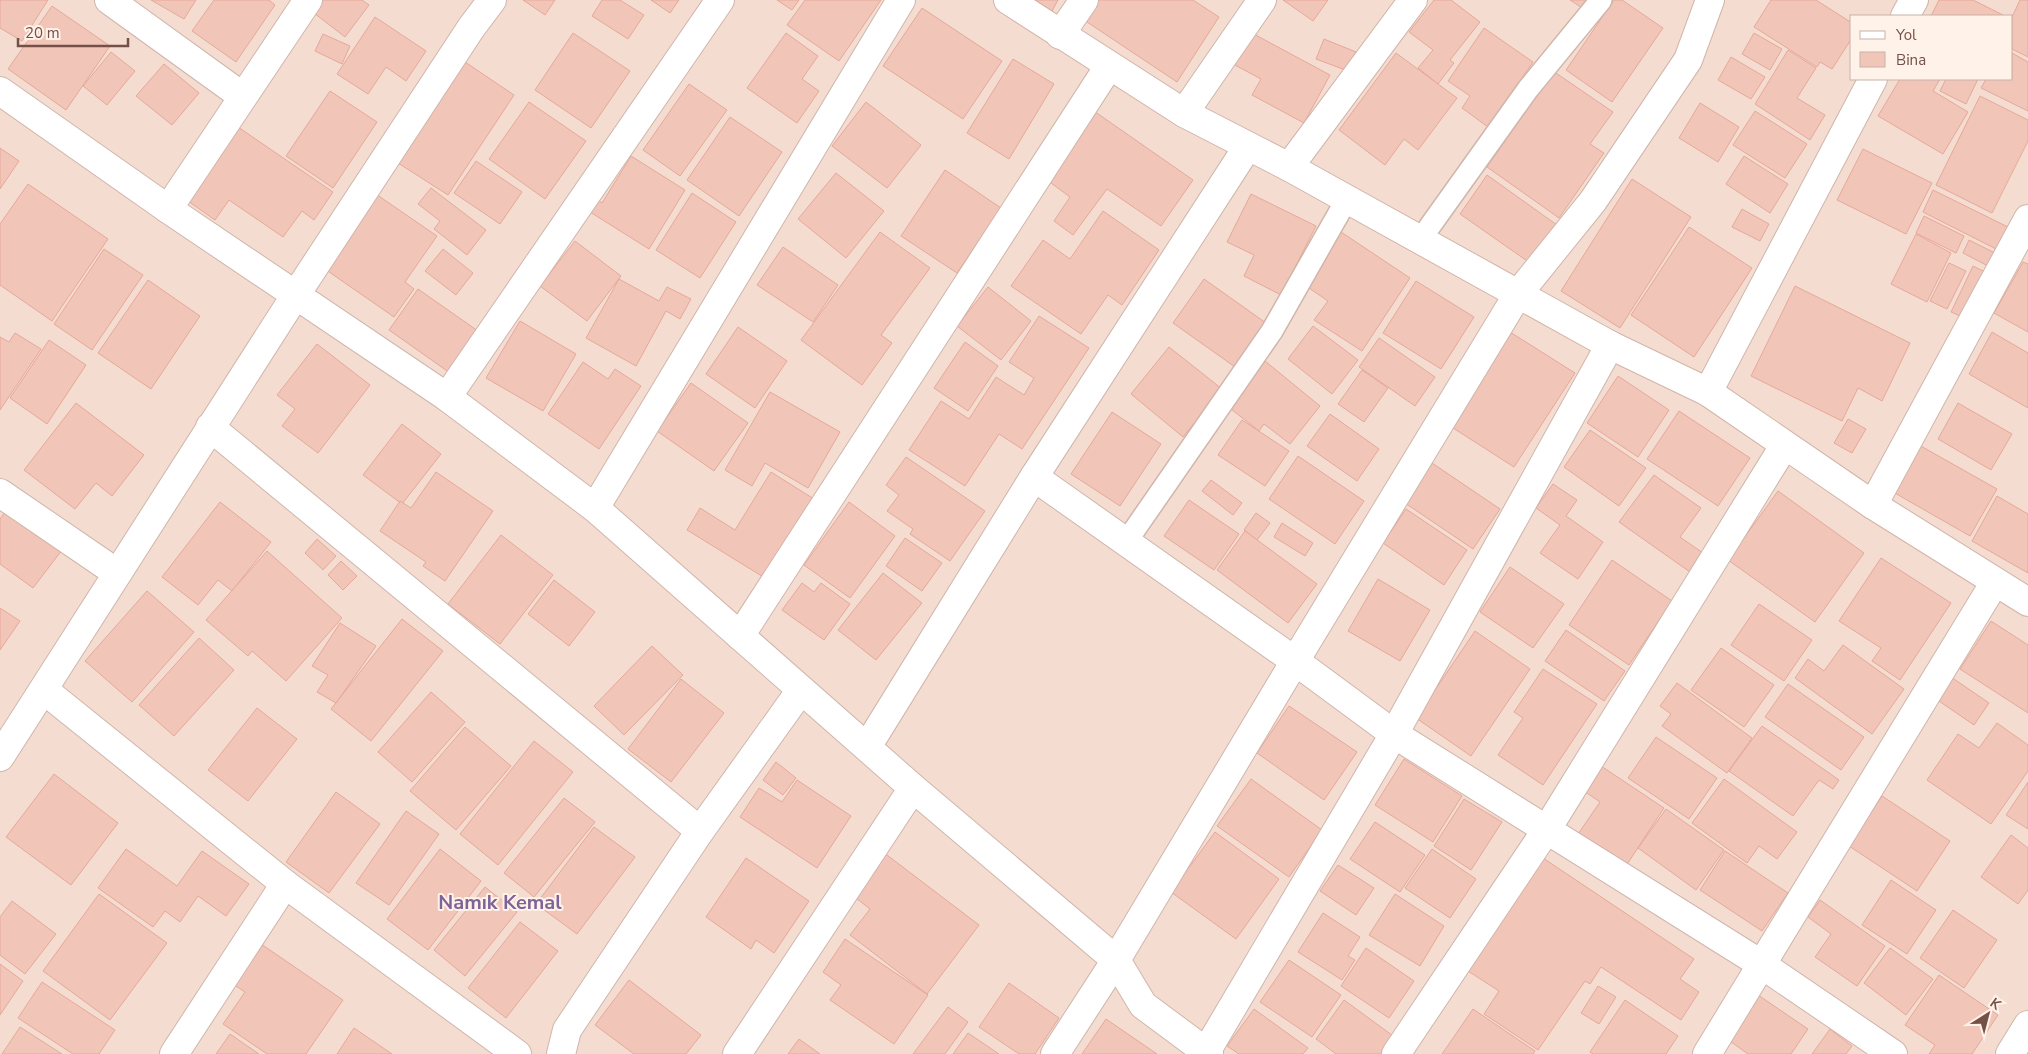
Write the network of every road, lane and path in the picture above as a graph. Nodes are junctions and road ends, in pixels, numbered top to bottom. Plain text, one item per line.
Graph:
1 (109, 0) edge
2 (308, 0) edge
3 (492, 0) edge
4 (720, 0) edge
5 (901, 0) edge
6 (1008, 0) edge
7 (1084, 0) edge
8 (1262, 0) edge
9 (1412, 0) edge
10 (1601, 0) edge
11 (1710, 0) edge
12 (1914, 0) edge
13 (1906, 15) edge
14 (1060, 35) junction
15 (1109, 66) junction
16 (1871, 80) edge
17 (0, 92) edge
18 (242, 96) junction
19 (1184, 113) junction
20 (1248, 146) junction
21 (1289, 167) junction
22 (1347, 199) junction
23 (168, 209) junction
24 (2028, 219) edge
25 (1420, 240) junction
26 (1518, 294) junction
27 (295, 296) junction
28 (1610, 345) junction
29 (1708, 392) junction
30 (447, 397) junction
31 (210, 427) junction
32 (1784, 446) junction
33 (1034, 477) junction
34 (0, 493) edge
35 (1872, 505) junction
36 (595, 508) junction
37 (1126, 542) junction
38 (117, 573) junction
39 (1995, 582) junction
40 (2028, 602) edge
41 (740, 636) junction
42 (1295, 661) junction
43 (44, 690) junction
44 (801, 690) junction
45 (1394, 734) junction
46 (867, 747) junction
47 (0, 757) edge
48 (913, 788) junction
49 (1547, 829) junction
50 (700, 831) junction
51 (285, 884) junction
52 (1116, 960) junction
53 (1761, 964) junction
54 (2028, 1025) edge
55 (1208, 1053) edge
56 (174, 1054) edge
57 (517, 1054) edge
58 (561, 1054) edge
59 (737, 1054) edge
60 (1055, 1054) edge
61 (1396, 1054) edge
62 (1707, 1054) edge
63 (1893, 1054) edge
64 (2010, 1054) edge

1 - 18 street
2 - 18 street
3 - 27 street
4 - 30 street
5 - 36 street
6 - 14 street
7 - 14 street
8 - 19 street
9 - 21 street
10 - 25 lane
11 - 26 street
12 - 13 street
14 - 15 street
15 - 19 street
15 - 41 street
16 - 29 street
17 - 23 street
18 - 23 street
19 - 20 street
20 - 21 street
20 - 33 street
21 - 22 street
22 - 25 street
22 - 37 lane
23 - 27 street
24 - 35 street
25 - 26 street
26 - 28 street
26 - 42 street
27 - 30 street
27 - 31 street
28 - 29 street
28 - 45 street
29 - 32 street
30 - 36 street
31 - 38 street
31 - 50 street
32 - 35 street
32 - 49 street
33 - 37 street
33 - 46 street
34 - 38 street
35 - 39 street
36 - 41 street
37 - 42 street
38 - 43 street
39 - 40 street
39 - 53 street
41 - 44 street
42 - 45 street
42 - 52 street
43 - 47 street
43 - 51 street
44 - 46 street
44 - 50 street
45 - 49 street
45 - 55 street
46 - 48 street
48 - 52 street
48 - 59 street
49 - 53 street
49 - 61 street
50 - 58 street
51 - 56 street
51 - 57 street
52 - 55 street
52 - 60 street
53 - 62 street
53 - 63 street
54 - 64 street

